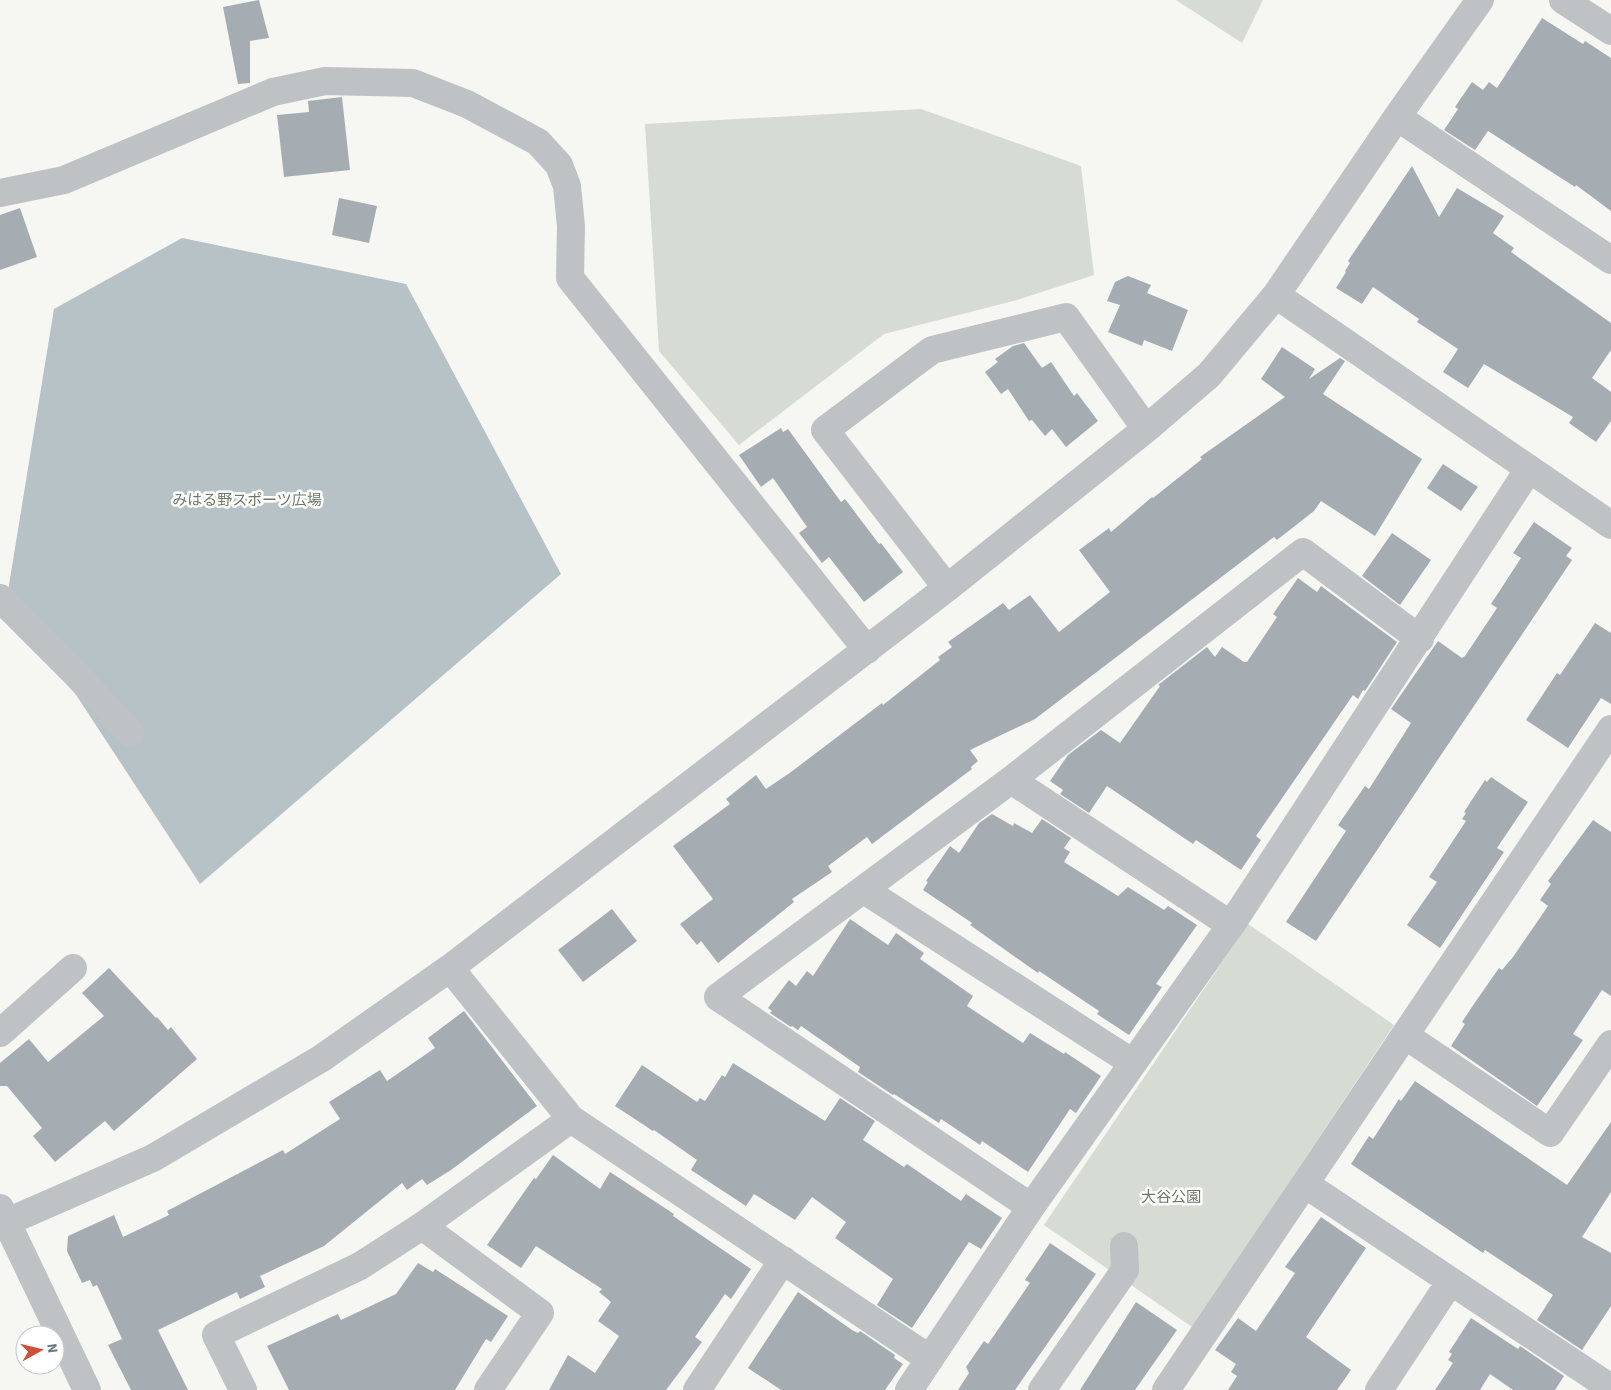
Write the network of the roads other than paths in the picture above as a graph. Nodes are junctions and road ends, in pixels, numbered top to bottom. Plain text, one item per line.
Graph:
1 (1480, 0) edge
2 (1563, 0) edge
3 (1611, 31) edge
4 (1397, 117) junction
5 (0, 193) edge
6 (1611, 260) edge
7 (1276, 295) junction
8 (1146, 429) junction
9 (1529, 470) junction
10 (1611, 525) edge
11 (948, 588) junction
12 (0, 598) edge
13 (1420, 639) junction
14 (867, 650) junction
15 (130, 733) dead end
16 (1608, 741) edge
17 (1011, 780) junction
18 (864, 890) junction
19 (1231, 925) junction
20 (73, 968) dead end
21 (450, 968) junction
22 (0, 1033) edge
23 (1406, 1036) junction
24 (1611, 1044) edge
25 (1133, 1063) junction
26 (570, 1119) junction
27 (1305, 1184) junction
28 (1031, 1207) junction
29 (3, 1215) edge
30 (422, 1226) junction
31 (1124, 1246) dead end
32 (783, 1260) junction
33 (1450, 1282) junction
34 (930, 1359) junction
35 (1603, 1380) edge
36 (87, 1390) edge
37 (243, 1390) edge
38 (488, 1390) edge
39 (698, 1390) edge
40 (909, 1390) edge
41 (1042, 1390) edge
42 (1166, 1390) edge
43 (1379, 1390) edge

1 - 4 street
2 - 3 street
4 - 6 street
4 - 7 street
5 - 14 street
7 - 8 street
7 - 9 street
8 - 11 street
8 - 11 street
9 - 10 street
9 - 13 street
11 - 14 street
12 - 15 street
13 - 17 street
13 - 19 street
14 - 21 street
16 - 23 street
17 - 18 street
17 - 19 street
18 - 25 street
18 - 28 street
19 - 25 street
20 - 22 street
21 - 26 street
21 - 29 street
23 - 24 street
23 - 27 street
25 - 28 street
26 - 30 street
26 - 32 street
27 - 33 street
27 - 42 street
28 - 34 street
29 - 36 street
30 - 37 street
30 - 38 street
31 - 41 street
32 - 34 street
32 - 39 street
33 - 35 street
33 - 43 street
34 - 40 street

